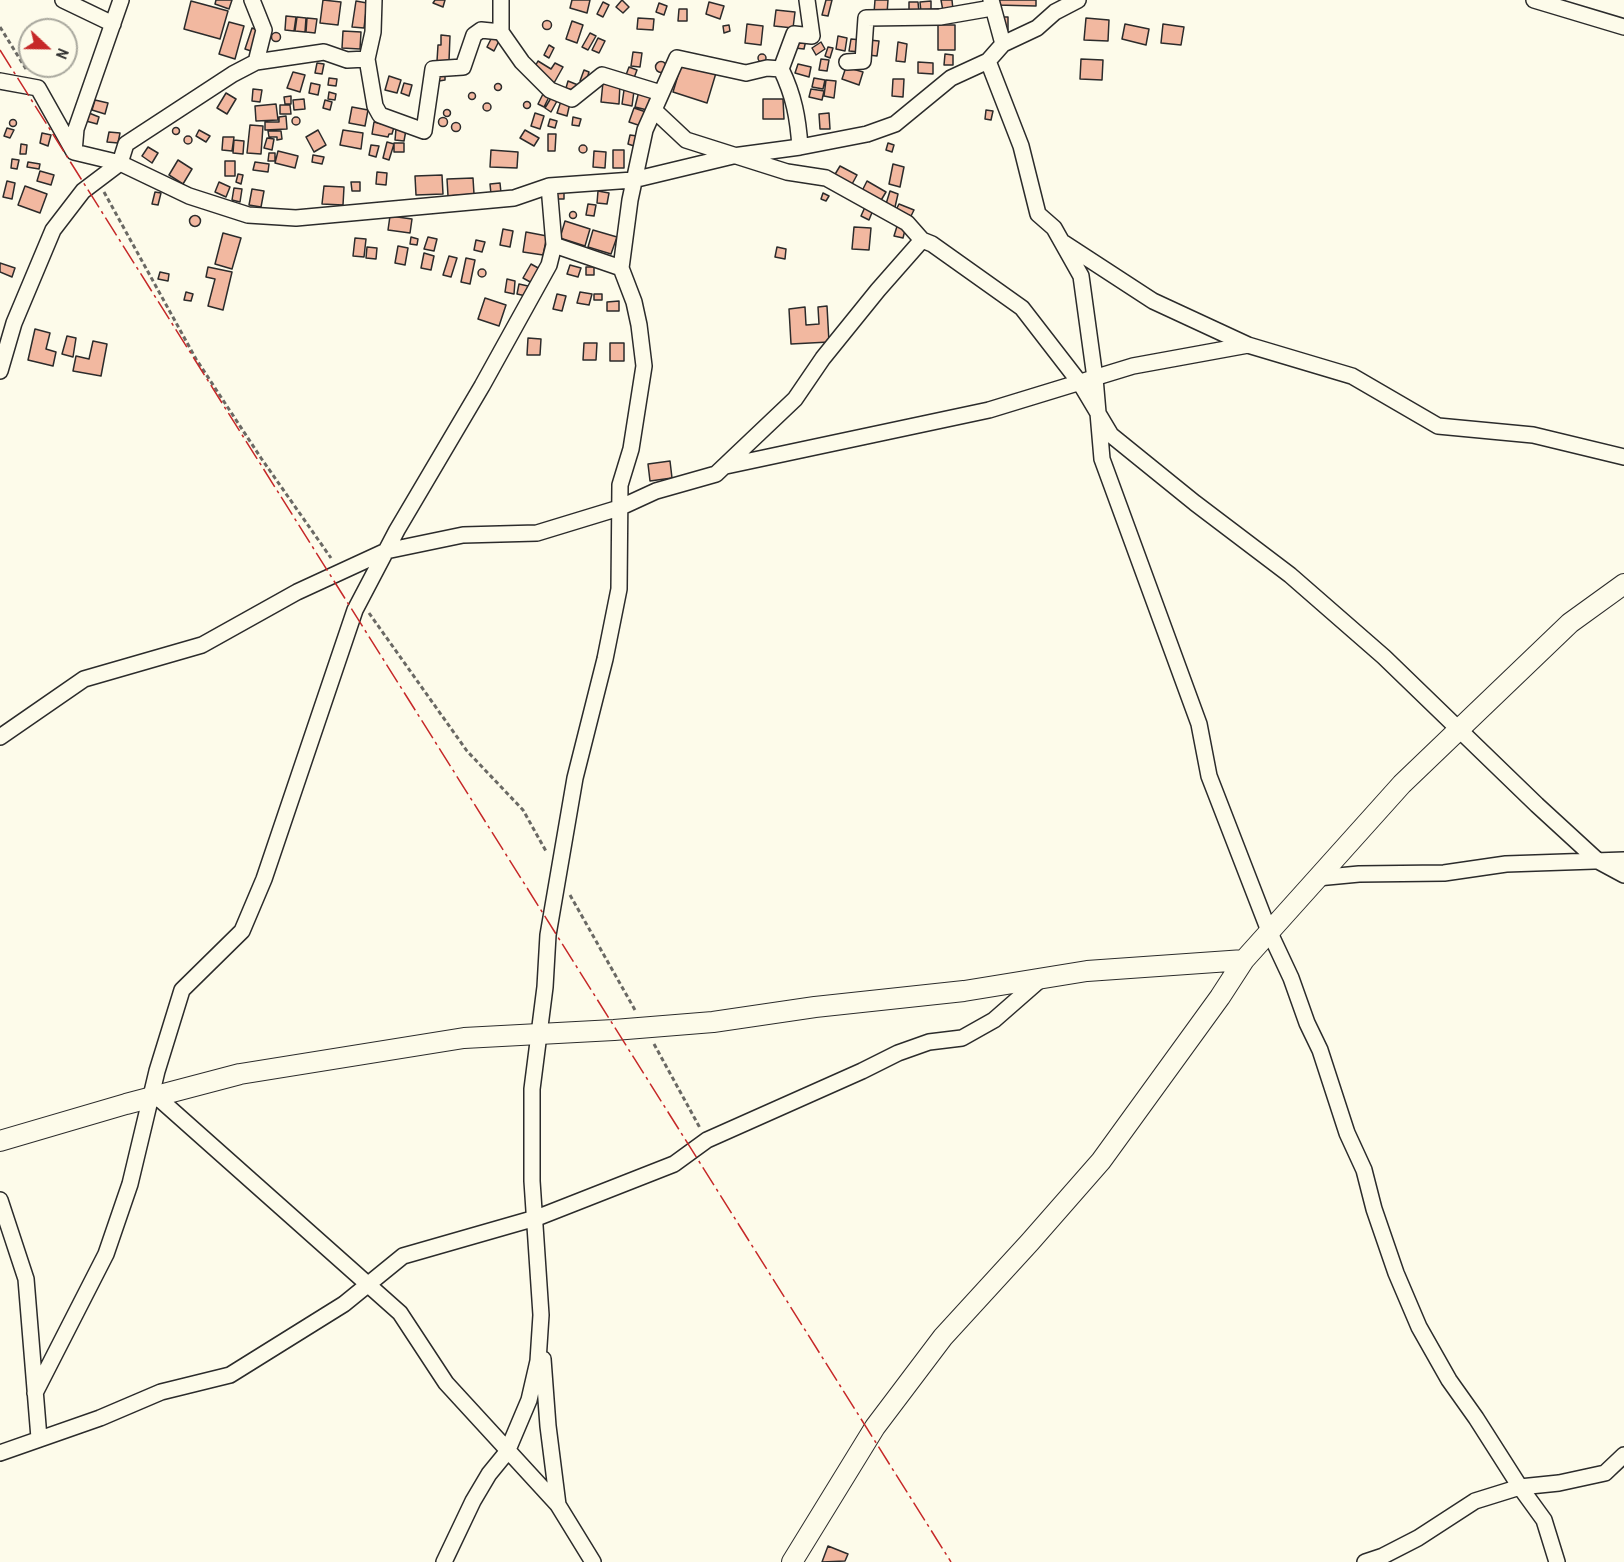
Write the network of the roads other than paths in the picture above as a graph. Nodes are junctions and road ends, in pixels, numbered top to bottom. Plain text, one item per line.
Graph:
1 (63, 0) edge
2 (121, 0) edge
3 (252, 0) edge
4 (374, 0) edge
5 (501, 0) edge
6 (807, 0) edge
7 (1078, 0) edge
8 (1534, 0) edge
9 (991, 4) edge
10 (113, 24) junction
11 (1624, 27) edge
12 (501, 32) junction
13 (1003, 44) junction
14 (367, 59) junction
15 (256, 62) junction
16 (848, 62) dead end
17 (988, 62) junction
18 (781, 69) junction
19 (0, 81) edge
20 (661, 93) junction
21 (654, 110) junction
22 (800, 147) junction
23 (74, 152) junction
24 (732, 156) junction
25 (120, 163) junction
26 (633, 180) junction
27 (549, 186) junction
28 (922, 240) junction
29 (1062, 241) junction
30 (554, 245) junction
31 (621, 268) junction
32 (1248, 345) junction
33 (0, 371) edge
34 (1095, 378) junction
35 (1080, 383) junction
36 (1098, 413) junction
37 (1624, 457) edge
38 (724, 467) junction
39 (619, 508) junction
40 (386, 551) junction
41 (1624, 584) edge
42 (1459, 729) junction
43 (0, 737) edge
44 (1624, 860) edge
45 (1598, 861) junction
46 (1624, 875) edge
47 (1317, 878) junction
48 (1269, 931) junction
49 (1244, 960) junction
50 (1042, 978) junction
51 (539, 1034) junction
52 (153, 1097) junction
53 (0, 1141) edge
54 (0, 1200) edge
55 (535, 1217) junction
56 (368, 1285) junction
57 (540, 1326) junction
58 (35, 1393) junction
59 (39, 1438) junction
60 (507, 1452) junction
61 (0, 1453) edge
62 (1624, 1455) edge
63 (1520, 1487) junction
64 (558, 1505) junction
65 (444, 1562) edge
66 (593, 1562) edge
67 (792, 1562) edge
68 (1365, 1562) edge
69 (1557, 1562) edge

1 - 10 street
2 - 10 street
3 - 15 street
4 - 14 street
5 - 12 street
6 - 18 street
7 - 13 street
8 - 11 street
9 - 13 street
9 - 16 street
10 - 23 street
12 - 14 street
12 - 20 street
13 - 17 street
14 - 15 street
15 - 25 street
17 - 22 street
17 - 29 street
18 - 20 street
18 - 22 street
19 - 23 street
20 - 21 street
21 - 24 street
21 - 26 street
22 - 24 street
23 - 25 street
24 - 26 street
24 - 28 street
25 - 27 street
25 - 33 street
26 - 27 street
26 - 31 street
27 - 30 street
28 - 35 street
28 - 38 street
29 - 32 street
29 - 34 street
30 - 31 street
30 - 40 street
31 - 39 street
32 - 34 street
32 - 37 street
34 - 35 street
34 - 36 street
35 - 36 street
35 - 38 street
36 - 42 street
36 - 48 street
38 - 39 street
39 - 40 street
39 - 51 street
40 - 43 street
40 - 52 street
41 - 42 street
42 - 45 street
42 - 47 street
44 - 45 street
45 - 46 street
45 - 47 street
47 - 48 street
48 - 49 street
48 - 63 street
49 - 50 street
49 - 67 street
50 - 51 street
50 - 55 street
51 - 52 street
51 - 55 street
52 - 53 street
52 - 56 street
52 - 58 street
54 - 58 street
55 - 56 street
55 - 57 street
56 - 59 street
56 - 60 street
57 - 60 street
57 - 64 street
58 - 59 street
59 - 61 street
60 - 64 street
60 - 65 street
62 - 63 street
63 - 68 street
63 - 69 street
64 - 66 street

